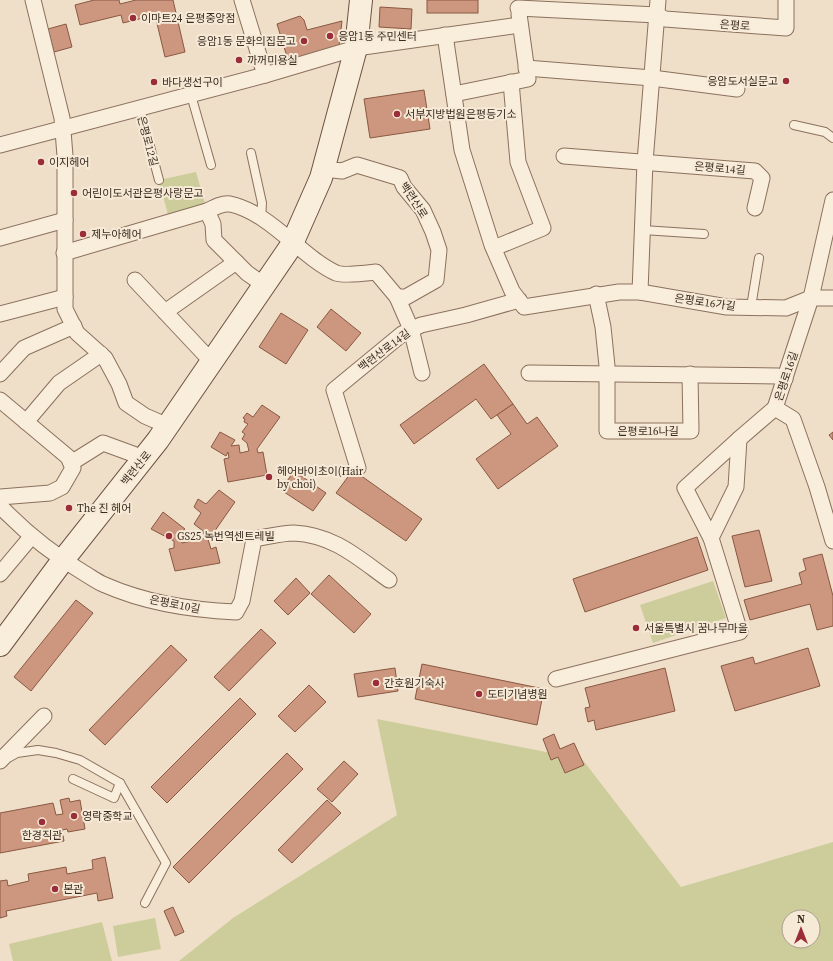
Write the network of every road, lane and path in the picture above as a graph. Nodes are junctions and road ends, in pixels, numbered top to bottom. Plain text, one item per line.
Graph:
1 (33, 0) edge
2 (242, 0) edge
3 (361, 0) edge
4 (658, 0) edge
5 (786, 0) edge
6 (518, 4) edge
7 (657, 15) junction
8 (520, 25) junction
9 (446, 35) junction
10 (356, 48) junction
11 (526, 68) junction
12 (265, 75) junction
13 (652, 78) junction
14 (511, 82) junction
15 (736, 89) dead end
16 (454, 94) junction
17 (191, 95) junction
18 (140, 109) junction
19 (794, 125) dead end
20 (63, 130) junction
21 (833, 138) edge
22 (0, 145) edge
23 (251, 153) dead end
24 (564, 156) dead end
25 (645, 162) junction
26 (210, 165) dead end
27 (324, 169) junction
28 (159, 180) dead end
29 (833, 200) edge
30 (755, 208) dead end
31 (208, 211) junction
32 (261, 219) junction
33 (65, 220) junction
34 (643, 230) junction
35 (704, 234) dead end
36 (0, 238) edge
37 (292, 243) junction
38 (494, 248) junction
39 (64, 252) junction
40 (759, 258) dead end
41 (236, 262) junction
42 (135, 280) dead end
43 (264, 285) junction
44 (640, 292) junction
45 (596, 294) junction
46 (65, 297) junction
47 (397, 298) junction
48 (811, 298) junction
49 (833, 298) edge
50 (519, 300) junction
51 (751, 307) junction
52 (165, 312) junction
53 (0, 314) edge
54 (74, 326) junction
55 (411, 329) junction
56 (101, 354) junction
57 (212, 362) junction
58 (530, 373) dead end
59 (0, 374) edge
60 (422, 374) dead end
61 (607, 374) junction
62 (690, 374) junction
63 (785, 378) junction
64 (0, 400) edge
65 (775, 408) junction
66 (26, 422) junction
67 (168, 426) junction
68 (739, 439) junction
69 (144, 458) junction
70 (71, 463) junction
71 (358, 468) dead end
72 (0, 505) edge
73 (829, 513) edge
74 (31, 537) junction
75 (711, 538) junction
76 (833, 541) edge
77 (63, 560) junction
78 (0, 574) edge
79 (389, 580) dead end
80 (0, 645) edge
81 (556, 679) dead end
82 (44, 716) dead end
83 (0, 762) edge
84 (74, 779) dead end
85 (120, 783) junction
86 (144, 903) dead end

1 - 20 street
2 - 12 street
3 - 10 main road, 백련산로
4 - 7 street
5 - 7 street, 은평로
6 - 7 street
6 - 8 street
7 - 13 street
8 - 9 street
8 - 11 street
9 - 10 street
9 - 16 street
10 - 12 street
10 - 27 main road, 백련산로
11 - 13 street
11 - 14 street
12 - 17 street
13 - 15 street
13 - 25 street
14 - 16 street
14 - 38 street
16 - 38 street
17 - 18 street
17 - 26 lane
18 - 20 street, 은평로12길
18 - 28 lane, 은평로12길
19 - 21 lane
20 - 22 street, 은평로12길
20 - 33 street
23 - 32 lane
24 - 25 street, 은평로14길
25 - 30 street, 은평로14길
25 - 34 street
27 - 37 main road, 백련산로
27 - 47 street, 백련산로
29 - 48 street, 은평로16길
31 - 32 street
31 - 39 street
31 - 41 street
32 - 37 street
33 - 36 street
33 - 39 street
34 - 35 lane
34 - 44 street
37 - 43 main road, 백련산로
37 - 47 street
38 - 50 street
39 - 46 street
40 - 51 lane
41 - 43 street
41 - 52 street
42 - 52 street
43 - 57 main road, 백련산로
44 - 45 street, 은평로16가길
44 - 51 street, 은평로16가길
45 - 50 street
45 - 61 street, 은평로16나길
46 - 53 street
46 - 54 street
47 - 55 street
48 - 49 street
48 - 51 street, 은평로16가길
48 - 63 street, 은평로16길
50 - 55 street, 백련산로14길
52 - 57 street
54 - 56 street
54 - 59 street
55 - 60 street
55 - 71 street, 백련산로14길
56 - 66 street
56 - 67 street
57 - 67 main road, 백련산로
58 - 61 street
61 - 62 street
61 - 62 street, 은평로16나길
62 - 63 street
63 - 65 street, 은평로16길
64 - 66 street
65 - 68 street
65 - 73 street, 은평로16길
66 - 70 street
67 - 69 main road, 백련산로
68 - 75 street
68 - 75 street
69 - 70 street
69 - 77 main road, 백련산로
70 - 72 street, 은평로10길
72 - 74 street, 은평로10길
73 - 76 street, 은평로16길
74 - 77 street, 은평로10길
74 - 78 street
75 - 81 street
77 - 79 street, 은평로10길
77 - 80 main road, 백련산로
82 - 83 street
83 - 85 lane
84 - 85 lane
85 - 86 lane

